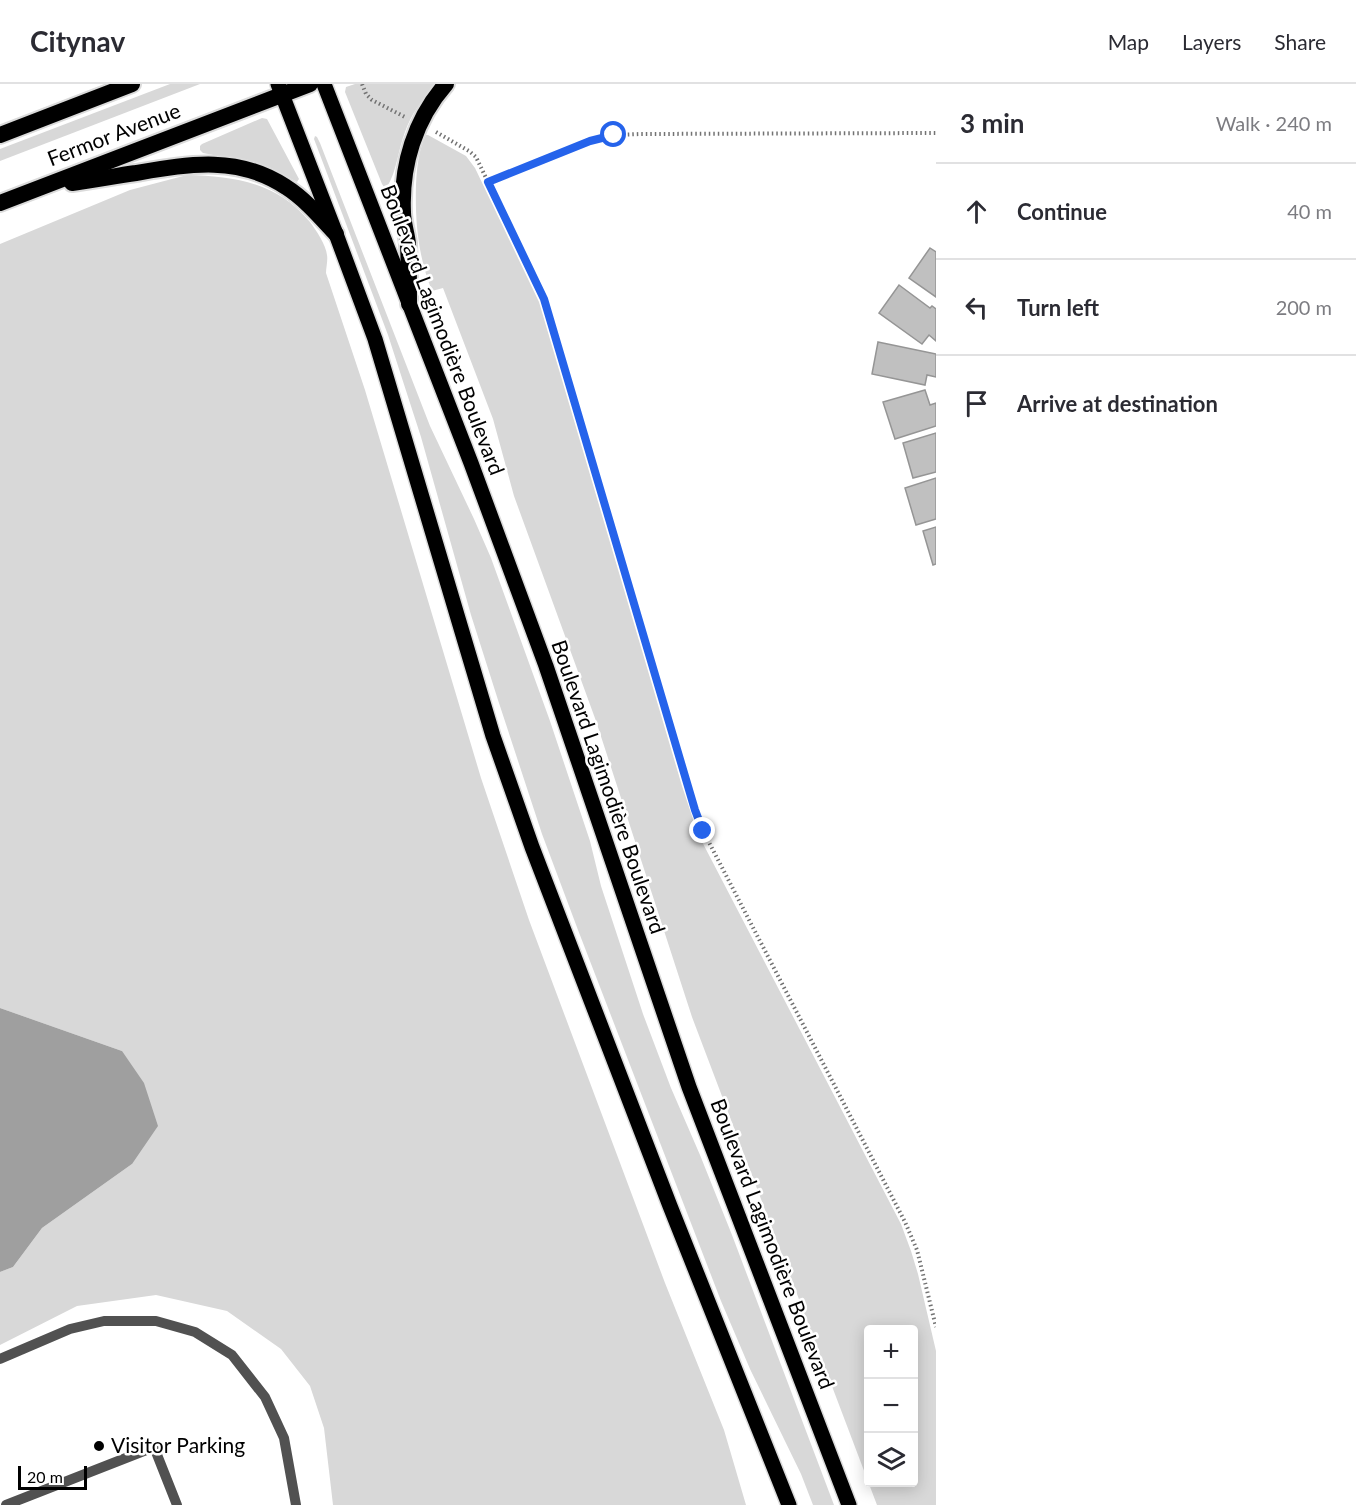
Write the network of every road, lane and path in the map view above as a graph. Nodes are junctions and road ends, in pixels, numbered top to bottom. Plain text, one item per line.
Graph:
1 (111, 84) edge
2 (132, 84) edge
3 (310, 84) edge
4 (324, 84) edge
5 (362, 84) edge
6 (446, 84) edge
7 (280, 89) edge
8 (90, 100) junction
9 (419, 124) junction
10 (936, 133) edge
11 (0, 135) edge
12 (488, 182) junction
13 (39, 188) junction
14 (0, 203) edge
15 (336, 234) junction
16 (410, 304) junction
17 (936, 1327) edge
18 (0, 1359) edge
19 (6, 1505) edge
20 (177, 1505) edge
21 (296, 1505) edge
22 (789, 1505) edge
23 (849, 1505) edge

1 - 8 highway
2 - 8 highway, Fermor Avenue
3 - 7 highway, Fermor Avenue
4 - 16 main road, Boulevard Lagimodière Boulevard
5 - 9 path
6 - 9 highway
7 - 13 highway, Fermor Avenue
7 - 15 main road
8 - 11 highway, Fermor Avenue
9 - 12 path
9 - 16 highway
10 - 12 path
12 - 17 path
13 - 14 highway, Fermor Avenue
13 - 15 highway
15 - 22 main road
16 - 23 main road, Boulevard Lagimodière Boulevard
18 - 21 lane
19 - 20 lane

